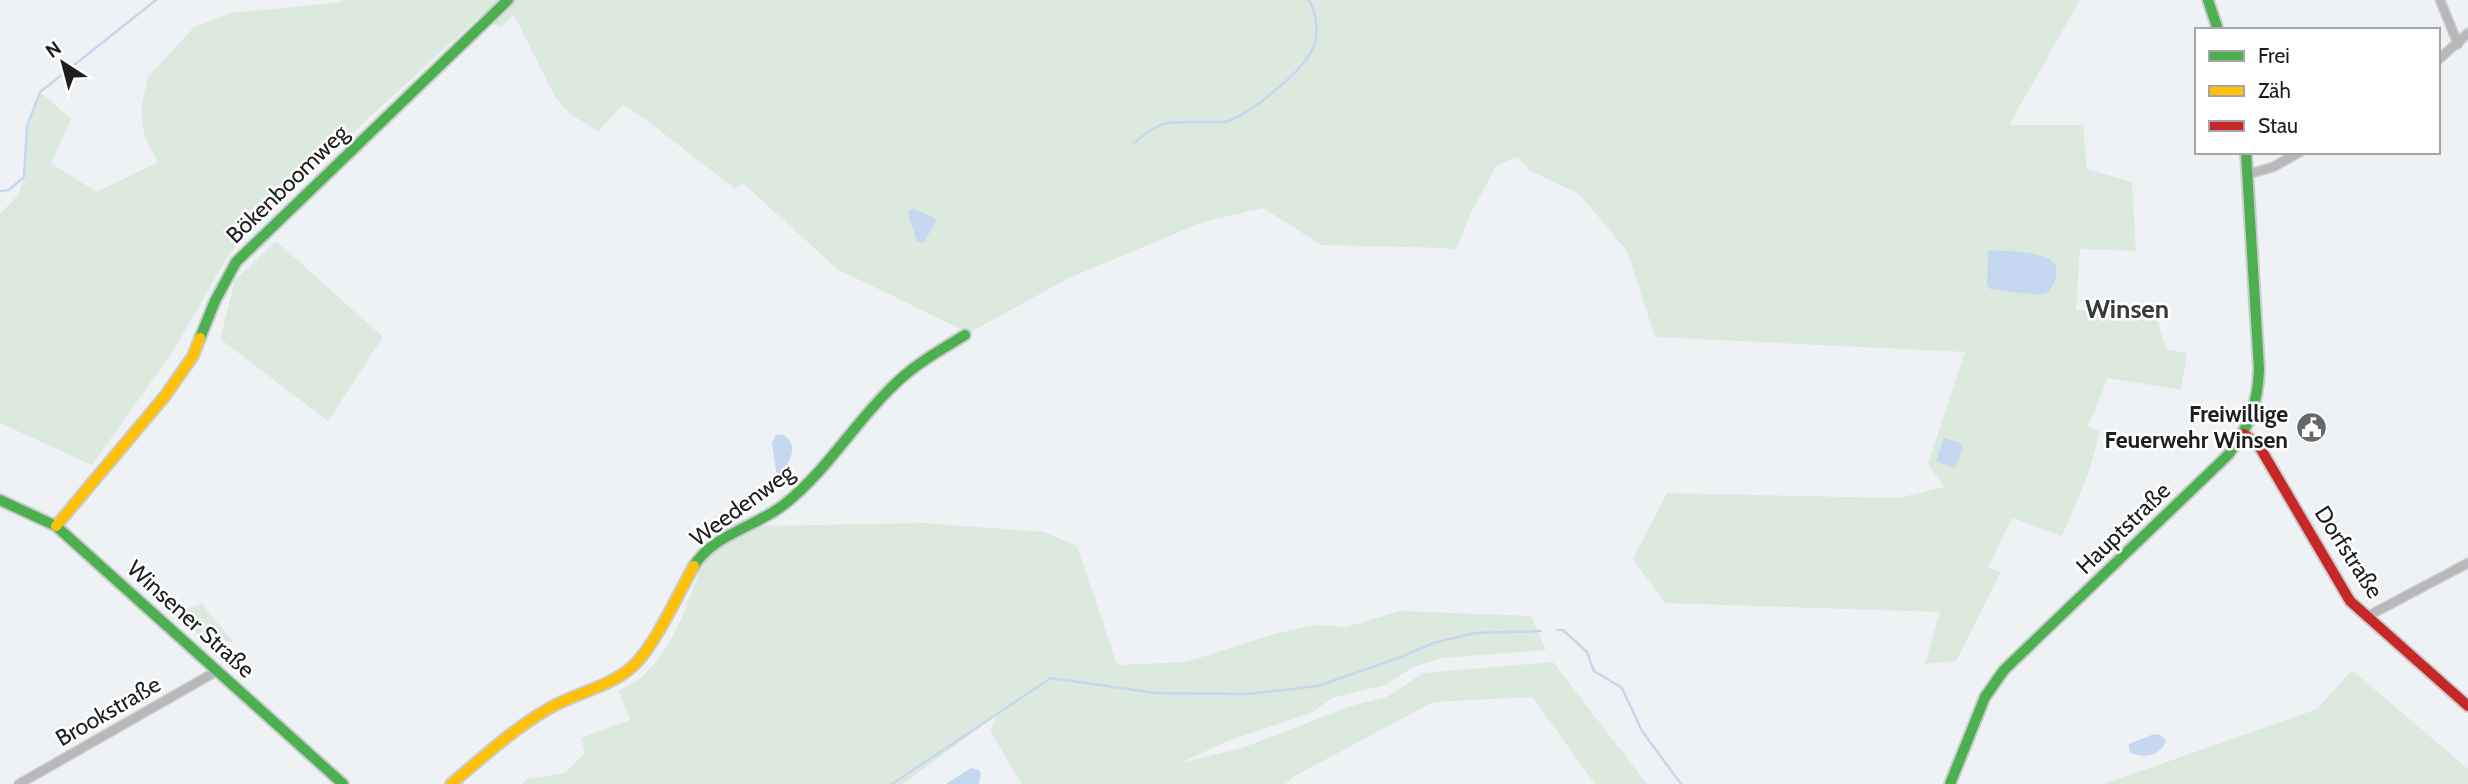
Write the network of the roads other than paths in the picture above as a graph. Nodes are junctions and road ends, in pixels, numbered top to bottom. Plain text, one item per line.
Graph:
1 (508, 0) edge
2 (2208, 0) edge
3 (2440, 0) edge
4 (2217, 28) edge
5 (2468, 33) edge
6 (2458, 44) junction
7 (2440, 58) edge
8 (2246, 154) edge
9 (2296, 154) edge
10 (2249, 174) junction
11 (965, 335) dead end
12 (2244, 434) junction
13 (1, 504) edge
14 (56, 526) junction
15 (2468, 563) edge
16 (2366, 617) junction
17 (216, 671) junction
18 (2468, 706) edge
19 (19, 784) edge
20 (343, 784) edge
21 (451, 784) edge
22 (1950, 784) edge

1 - 14 street, Bökenboomweg
2 - 4 street
3 - 6 street
5 - 6 street
6 - 7 street
8 - 10 street, Hauptstraße
9 - 10 street
10 - 12 street, Hauptstraße
11 - 21 street, Weedenweg
12 - 16 street, Dorfstraße
12 - 22 street, Hauptstraße
13 - 14 street, Winsener Straße
14 - 17 street, Winsener Straße
15 - 16 street
16 - 18 street, Dorfstraße
17 - 19 street, Brookstraße
17 - 20 street, Winsener Straße

